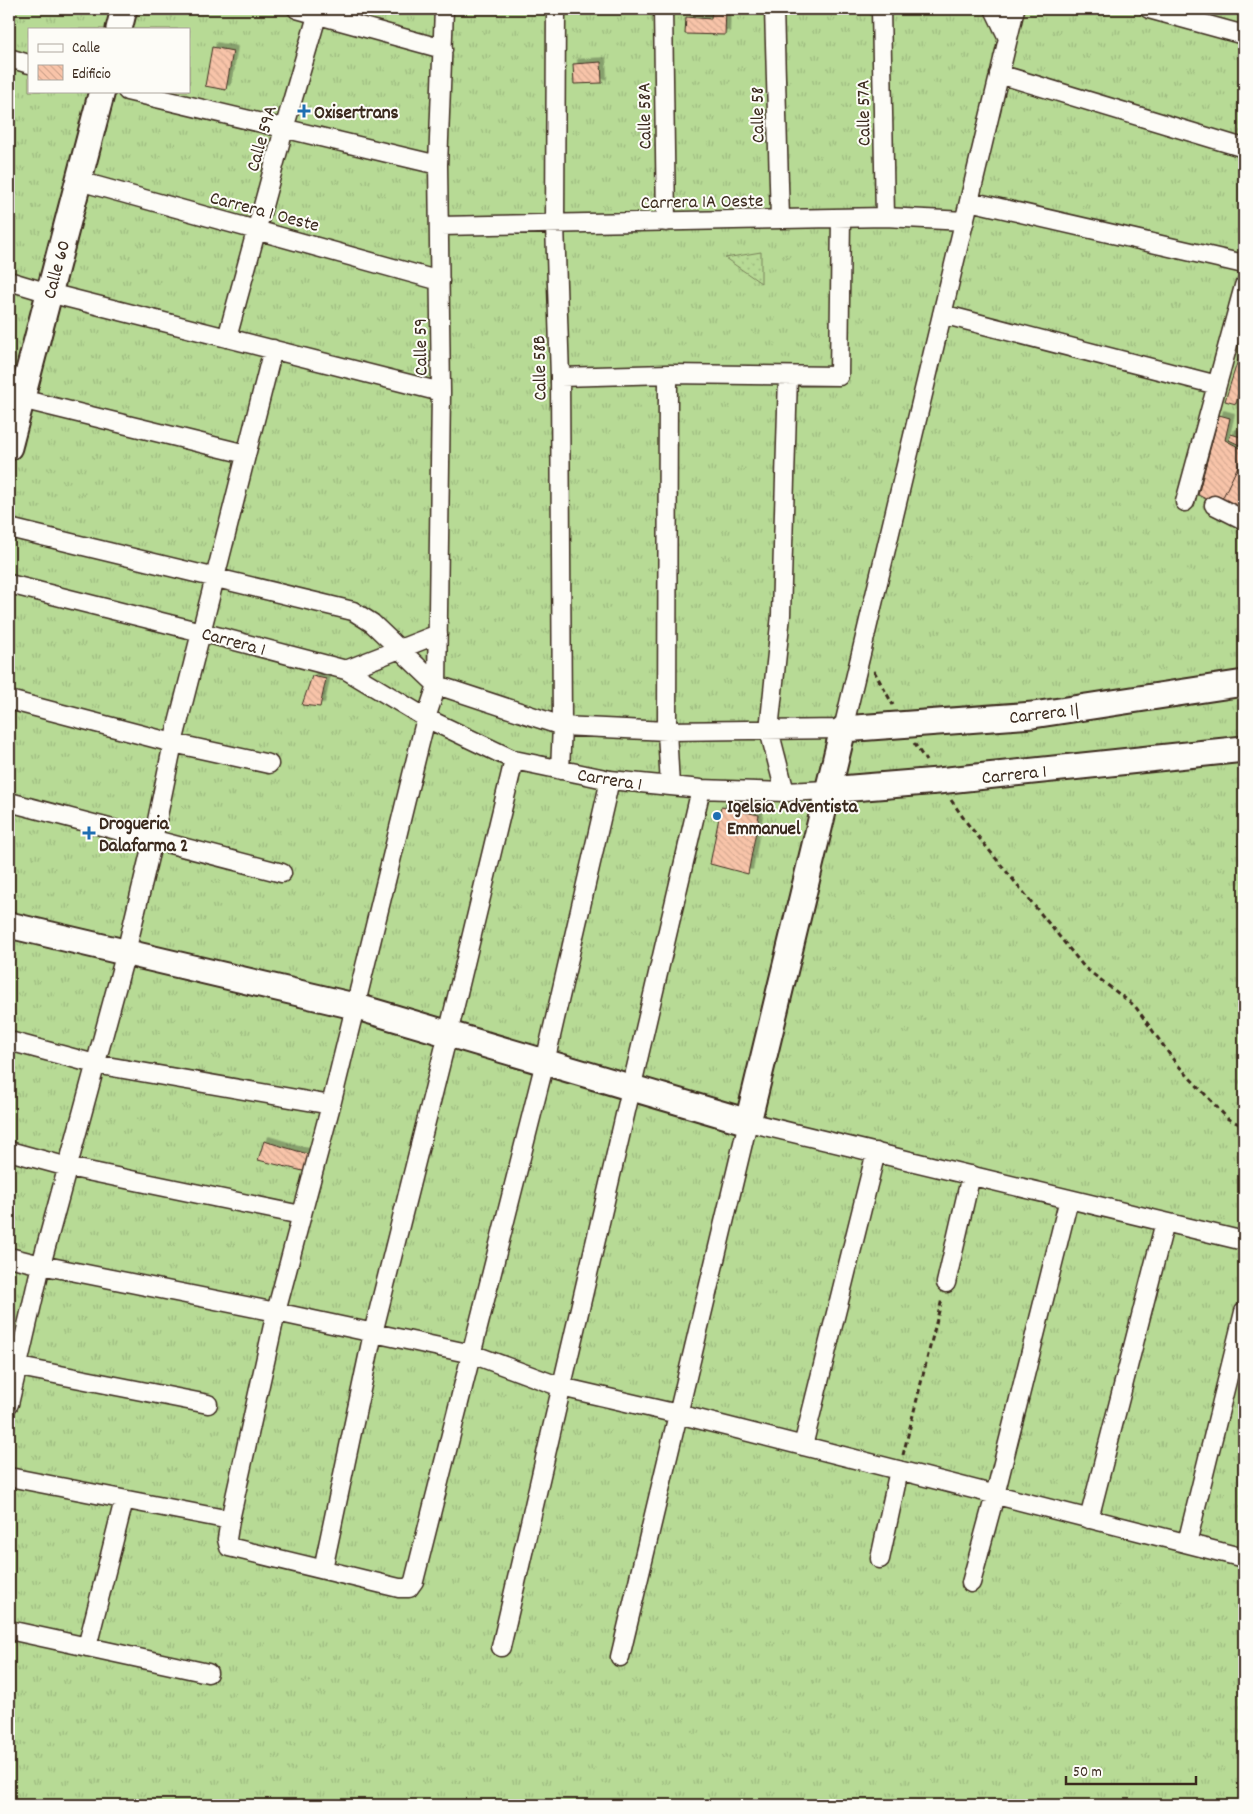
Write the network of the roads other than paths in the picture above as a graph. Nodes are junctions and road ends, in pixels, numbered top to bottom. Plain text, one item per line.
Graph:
1 (124, 9) edge
2 (297, 9) edge
3 (444, 9) edge
4 (556, 9) edge
5 (663, 9) edge
6 (774, 9) edge
7 (881, 9) edge
8 (994, 9) edge
9 (1015, 9) edge
10 (1149, 9) edge
11 (318, 11) edge
12 (119, 28) edge
13 (1244, 35) edge
14 (1008, 38) junction
15 (443, 49) junction
16 (9, 58) edge
17 (28, 64) edge
18 (1000, 74) junction
19 (102, 92) edge
20 (131, 92) edge
21 (284, 129) junction
22 (1244, 148) edge
23 (438, 165) junction
24 (79, 181) junction
25 (969, 201) junction
26 (885, 217) junction
27 (841, 218) junction
28 (780, 219) junction
29 (964, 221) junction
30 (666, 222) junction
31 (555, 224) junction
32 (440, 226) junction
33 (256, 230) junction
34 (1244, 264) edge
35 (9, 281) edge
36 (440, 281) junction
37 (1244, 286) edge
38 (49, 292) junction
39 (942, 314) junction
40 (228, 338) junction
41 (273, 349) junction
42 (668, 374) junction
43 (788, 376) junction
44 (560, 377) junction
45 (1217, 385) junction
46 (441, 392) junction
47 (22, 399) junction
48 (9, 448) edge
49 (246, 454) junction
50 (1185, 502) dead end
51 (1214, 505) dead end
52 (1244, 520) edge
53 (9, 528) edge
54 (215, 577) junction
55 (9, 584) edge
56 (201, 632) junction
57 (438, 634) junction
58 (399, 649) junction
59 (346, 670) junction
60 (1244, 683) edge
61 (437, 685) junction
62 (9, 700) edge
63 (426, 718) junction
64 (562, 726) junction
65 (843, 729) junction
66 (768, 730) junction
67 (667, 731) junction
68 (173, 743) junction
69 (1244, 749) edge
70 (514, 760) junction
71 (269, 764) dead end
72 (560, 770) junction
73 (610, 780) junction
74 (670, 786) junction
75 (701, 789) junction
76 (828, 790) junction
77 (785, 792) junction
78 (9, 802) edge
79 (153, 840) junction
80 (282, 873) dead end
81 (9, 925) edge
82 (126, 952) junction
83 (354, 1006) junction
84 (448, 1034) junction
85 (9, 1041) edge
86 (545, 1062) junction
87 (96, 1064) junction
88 (631, 1088) junction
89 (330, 1105) junction
90 (748, 1122) junction
91 (9, 1151) edge
92 (876, 1152) junction
93 (68, 1167) junction
94 (971, 1175) junction
95 (1069, 1199) junction
96 (301, 1215) junction
97 (1165, 1222) junction
98 (1244, 1241) edge
99 (9, 1257) edge
100 (41, 1265) junction
101 (946, 1283) road end
102 (276, 1312) junction
103 (1244, 1312) edge
104 (373, 1334) junction
105 (472, 1354) junction
106 (12, 1366) edge
107 (561, 1387) junction
108 (9, 1404) edge
109 (208, 1404) dead end
110 (678, 1414) junction
111 (803, 1446) junction
112 (899, 1470) junction
113 (9, 1477) edge
114 (995, 1495) junction
115 (124, 1500) junction
116 (1089, 1519) junction
117 (230, 1520) junction
118 (1187, 1543) junction
119 (1244, 1558) edge
120 (880, 1559) dead end
121 (323, 1569) junction
122 (971, 1583) dead end
123 (9, 1630) edge
124 (87, 1647) junction
125 (501, 1647) dead end
126 (620, 1657) dead end
127 (208, 1673) dead end

1 - 12 street
2 - 11 street
3 - 15 street, Calle 59
4 - 31 street, Calle 58B
5 - 30 street, Calle 58A
6 - 28 street, Calle 58
7 - 26 street, Calle 57A
8 - 14 street
9 - 14 street
10 - 13 street
11 - 15 street
11 - 21 street, Calle 59A
14 - 18 street
15 - 23 street, Calle 59
16 - 17 street
18 - 22 street
18 - 25 street
19 - 24 street, Calle 60
20 - 21 street
21 - 23 street
21 - 33 street, Calle 59A
23 - 32 street, Calle 59
24 - 33 street, Carrera 1 Oeste
24 - 38 street, Calle 60
25 - 29 street
25 - 34 street
26 - 27 street, Carrera 1A Oeste
26 - 29 street, Carrera 1A Oeste
27 - 28 street, Carrera 1A Oeste
27 - 43 street
28 - 30 street, Carrera 1A Oeste
29 - 39 street
30 - 31 street, Carrera 1A Oeste
31 - 32 street, Carrera 1A Oeste
31 - 44 street, Calle 58B
32 - 36 street, Calle 59
33 - 36 street, Carrera 1 Oeste
33 - 40 street, Calle 59A
35 - 38 street
36 - 46 street, Calle 59
37 - 45 street
38 - 40 street
38 - 47 street, Calle 60
39 - 45 street
39 - 65 street
40 - 41 street
41 - 46 street
41 - 49 street
42 - 43 street
42 - 44 street
42 - 67 street
43 - 66 street
44 - 64 street, Calle 58B
45 - 50 street
46 - 57 street, Calle 59
47 - 48 street, Calle 60
47 - 49 street
49 - 54 street
51 - 52 street
53 - 54 street
54 - 56 street
54 - 58 street
55 - 56 street, Carrera 1
56 - 59 street, Carrera 1
56 - 68 street
57 - 58 street
57 - 61 street, Calle 59
58 - 59 street
58 - 61 street
59 - 63 street, Carrera 1
60 - 65 street, Carrera 1|
61 - 63 street, Calle 59
61 - 64 street
62 - 68 street
63 - 70 street, Carrera 1
63 - 83 street, Calle 59
64 - 67 street
64 - 72 street, Calle 58B
65 - 66 street
65 - 76 street
66 - 67 street
66 - 77 street
67 - 74 street
68 - 71 street
68 - 79 street
69 - 76 street, Carrera 1
70 - 72 street, Carrera 1
70 - 84 street
72 - 73 street, Carrera 1
73 - 74 street, Carrera 1
73 - 86 street
74 - 75 street, Carrera 1
75 - 77 street, Carrera 1
75 - 88 street
76 - 77 street, Carrera 1
76 - 90 street
78 - 79 street
79 - 80 street
79 - 82 street
81 - 82 street
82 - 83 street
82 - 87 street
83 - 84 street
83 - 89 street, Calle 59
84 - 86 street
84 - 104 street
85 - 87 street
86 - 88 street
86 - 105 street
87 - 89 street
87 - 93 street
88 - 90 street
88 - 107 street
89 - 96 street, Calle 59
90 - 92 street
90 - 110 street
91 - 93 street
92 - 94 street
92 - 111 street
93 - 96 street
93 - 100 street
94 - 95 street
94 - 101 street
95 - 97 street
95 - 114 street
96 - 102 street, Calle 59
97 - 98 street
97 - 116 street
99 - 100 street
100 - 102 street
100 - 106 street
102 - 104 street
102 - 117 street, Calle 59
103 - 118 street
104 - 105 street
104 - 121 street
105 - 107 street
105 - 121 street
106 - 108 street
106 - 109 street
107 - 110 street
107 - 125 street
110 - 111 street
110 - 126 street
111 - 112 street
112 - 114 street
112 - 120 street
113 - 115 street
114 - 116 street
114 - 122 street
115 - 117 street
115 - 124 street
116 - 118 street
117 - 121 street, Calle 59
118 - 119 street
123 - 124 street
124 - 127 street

